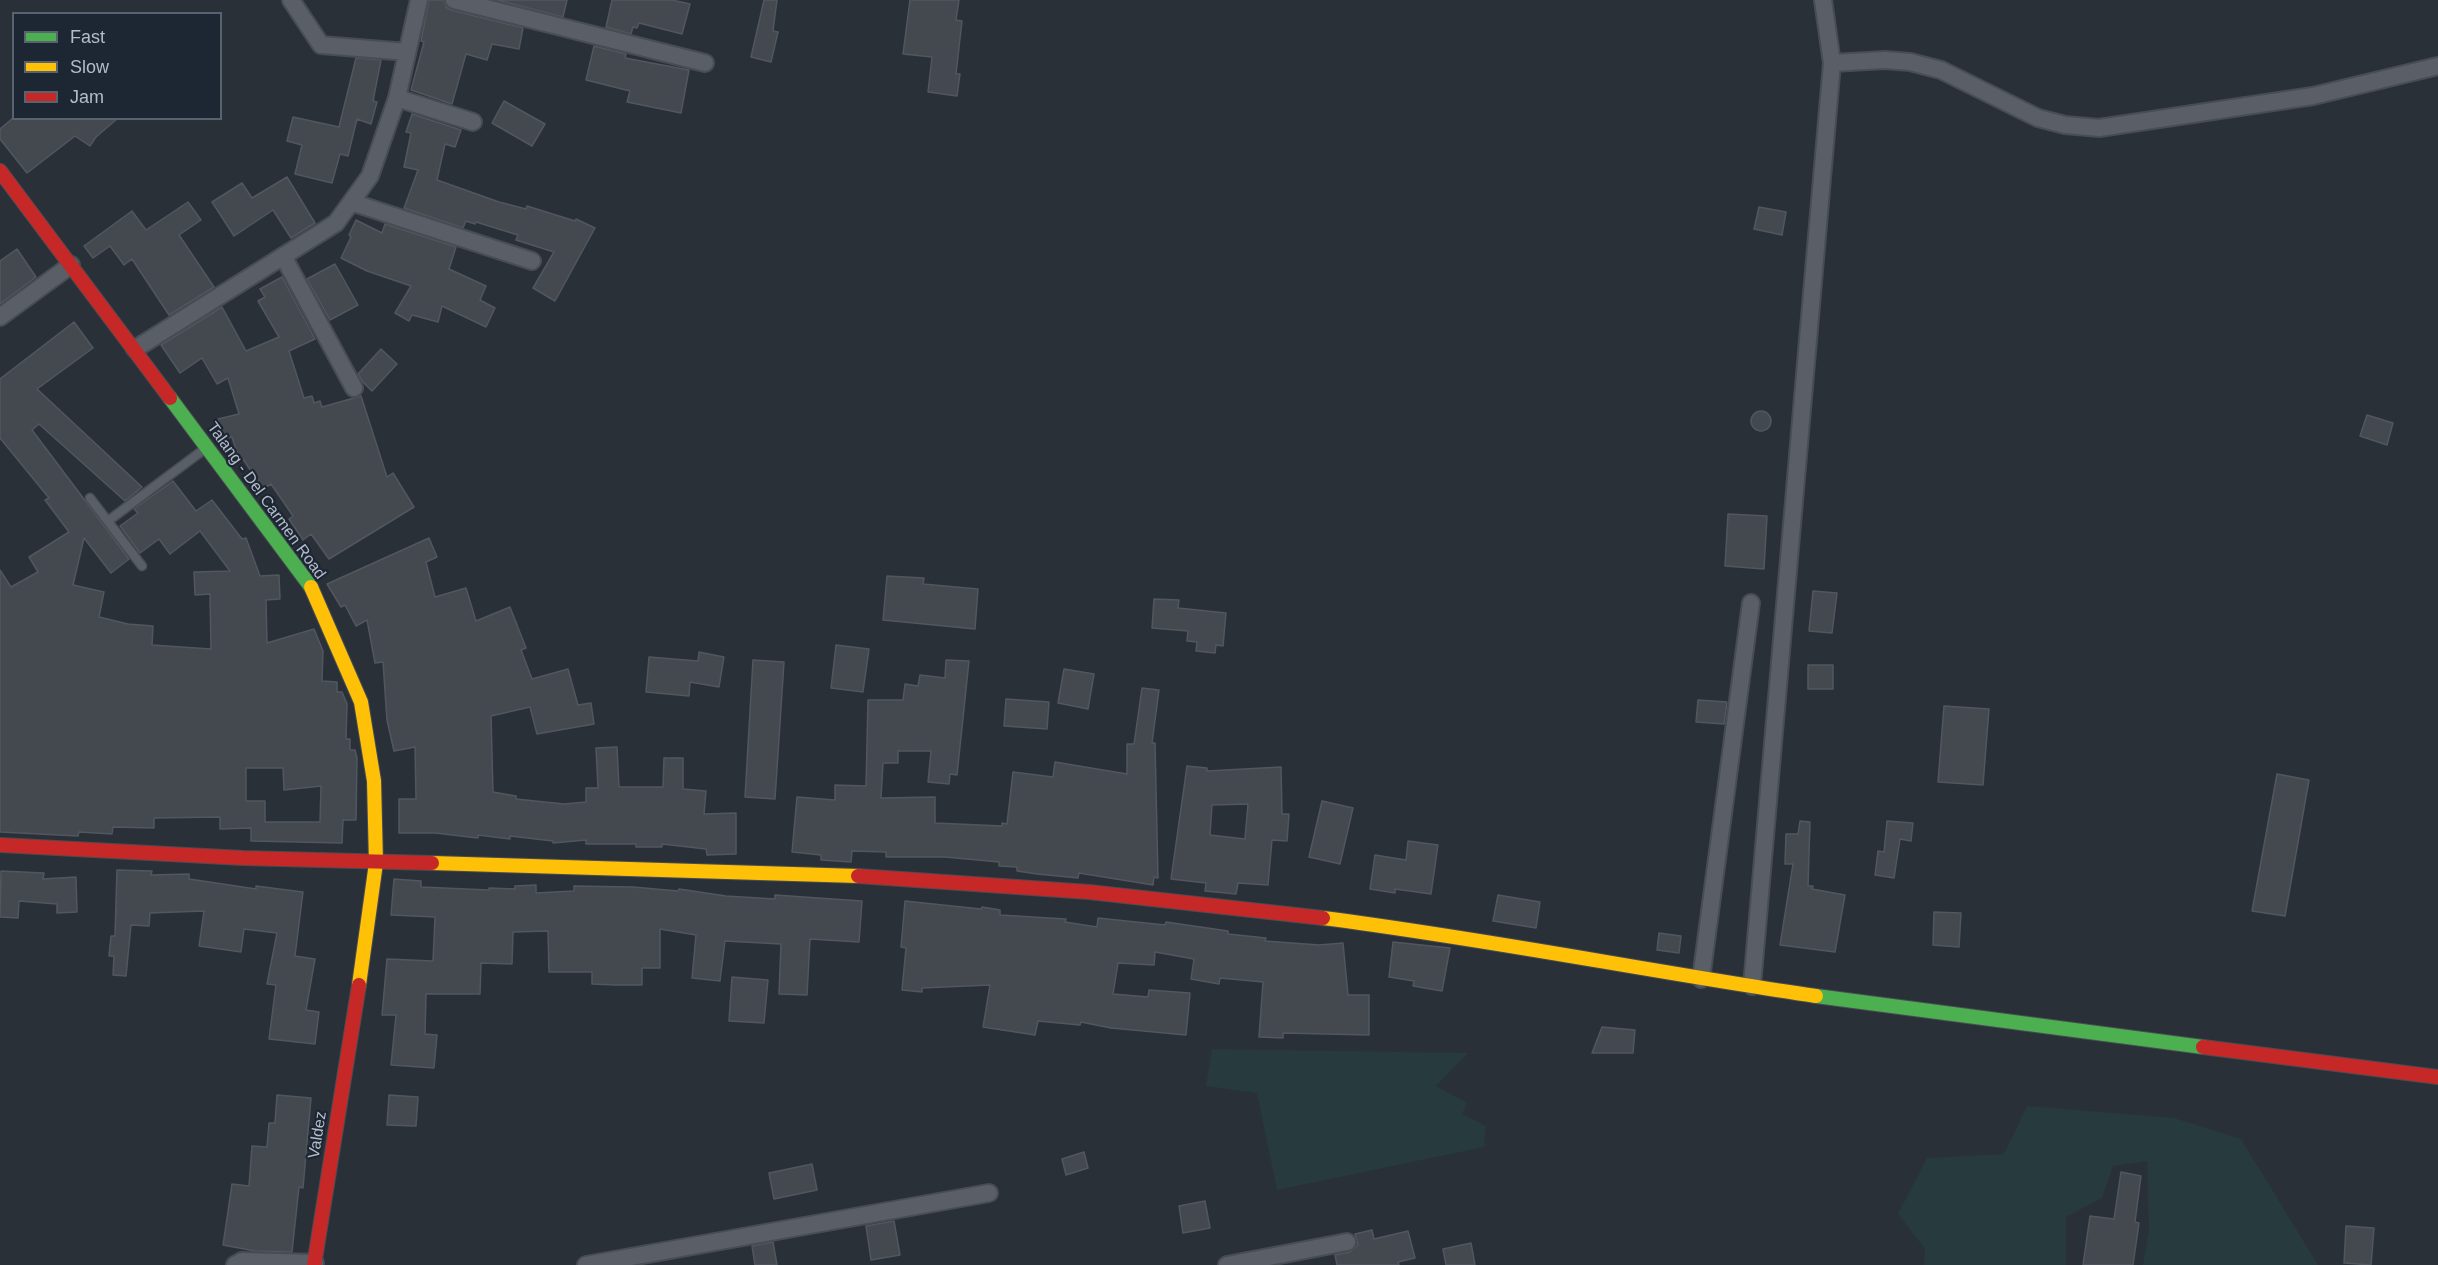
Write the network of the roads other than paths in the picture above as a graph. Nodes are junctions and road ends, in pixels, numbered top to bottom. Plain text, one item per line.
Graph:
1 (291, 0) edge
2 (419, 0) edge
3 (454, 0) edge
4 (1823, 0) edge
5 (407, 52) junction
6 (705, 63) dead end
7 (1833, 63) junction
8 (2438, 66) edge
9 (397, 98) junction
10 (473, 122) dead end
11 (0, 171) edge
12 (351, 202) junction
13 (283, 256) junction
14 (532, 261) dead end
15 (71, 265) junction
16 (0, 317) edge
17 (135, 349) junction
18 (354, 388) dead end
19 (206, 447) junction
20 (90, 498) dead end
21 (108, 521) junction
22 (142, 566) dead end
23 (1750, 603) dead end
24 (0, 845) edge
25 (376, 863) junction
26 (1701, 979) junction
27 (1752, 986) junction
28 (355, 1011) joint
29 (2438, 1077) edge
30 (989, 1192) dead end
31 (1347, 1242) dead end
32 (314, 1264) edge
33 (235, 1265) edge
34 (586, 1265) edge
35 (1227, 1265) edge

1 - 5 street
2 - 5 street
3 - 6 street
4 - 7 street
5 - 9 street
7 - 8 street
7 - 27 street
9 - 10 street
9 - 12 street
11 - 15 street, Talang - Del Carmen Road
12 - 13 street
12 - 14 street
13 - 17 street
13 - 18 street
15 - 16 street
15 - 17 street, Talang - Del Carmen Road
17 - 19 street, Talang - Del Carmen Road
19 - 21 lane
19 - 25 street, Talang - Del Carmen Road
20 - 21 lane
21 - 22 lane
23 - 26 street
24 - 25 street
25 - 26 street
25 - 28 street, Talang - Del Carmen Road
26 - 27 street
27 - 29 street
28 - 32 street, Valdez
30 - 34 street
31 - 35 street
32 - 33 street

